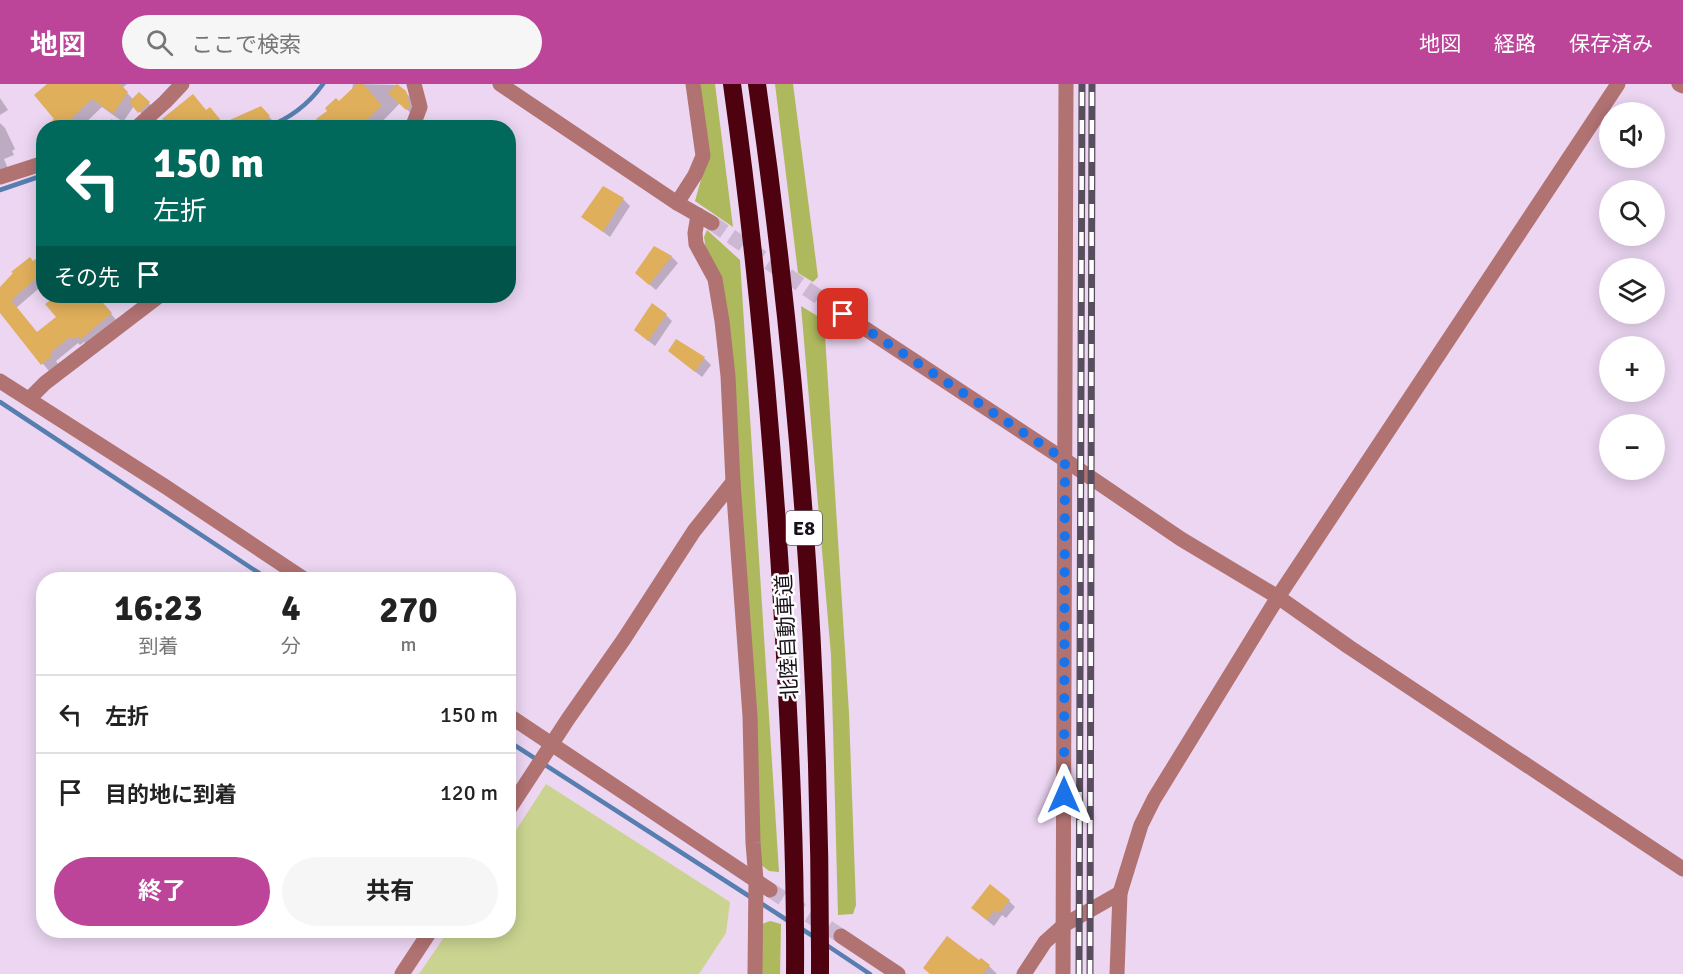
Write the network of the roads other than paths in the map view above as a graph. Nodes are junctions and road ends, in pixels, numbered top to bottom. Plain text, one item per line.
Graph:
1 (182, 84) edge
2 (414, 84) edge
3 (500, 84) edge
4 (693, 84) edge
5 (732, 84) edge
6 (757, 84) edge
7 (1066, 84) edge
8 (1618, 84) edge
9 (145, 120) edge
10 (415, 120) edge
11 (36, 166) edge
12 (0, 177) edge
13 (677, 203) junction
14 (698, 215) junction
15 (712, 224) tunnel mouth
16 (150, 303) edge
17 (843, 314) tunnel mouth
18 (0, 381) edge
19 (29, 399) junction
20 (1065, 460) junction
21 (733, 482) junction
22 (293, 572) edge
23 (1278, 597) junction
24 (516, 720) edge
25 (552, 743) junction
26 (516, 799) edge
27 (1683, 869) edge
28 (756, 880) junction
29 (770, 890) tunnel mouth
30 (1120, 892) junction
31 (1064, 925) junction
32 (841, 936) tunnel mouth
33 (426, 938) edge
34 (402, 974) edge
35 (755, 974) edge
36 (795, 974) edge
37 (820, 974) edge
38 (898, 974) edge
39 (1024, 974) edge
40 (1063, 974) edge
41 (1117, 974) edge

1 - 9 street
2 - 10 street
3 - 13 street
4 - 13 street
5 - 36 highway, 北陸自動車道 / E8
6 - 37 highway, 北陸自動車道 / E8
7 - 20 street
8 - 23 street
11 - 12 street
13 - 14 street
14 - 15 street
14 - 21 street
16 - 19 street
17 - 20 street
18 - 19 street
19 - 22 street
20 - 23 street
20 - 31 street
21 - 25 street
21 - 28 street
23 - 27 street
23 - 30 street
24 - 25 street
25 - 26 street
25 - 28 street
28 - 29 street
28 - 35 street
30 - 31 street
30 - 41 street
31 - 39 street
31 - 40 street
32 - 38 street
33 - 34 street

